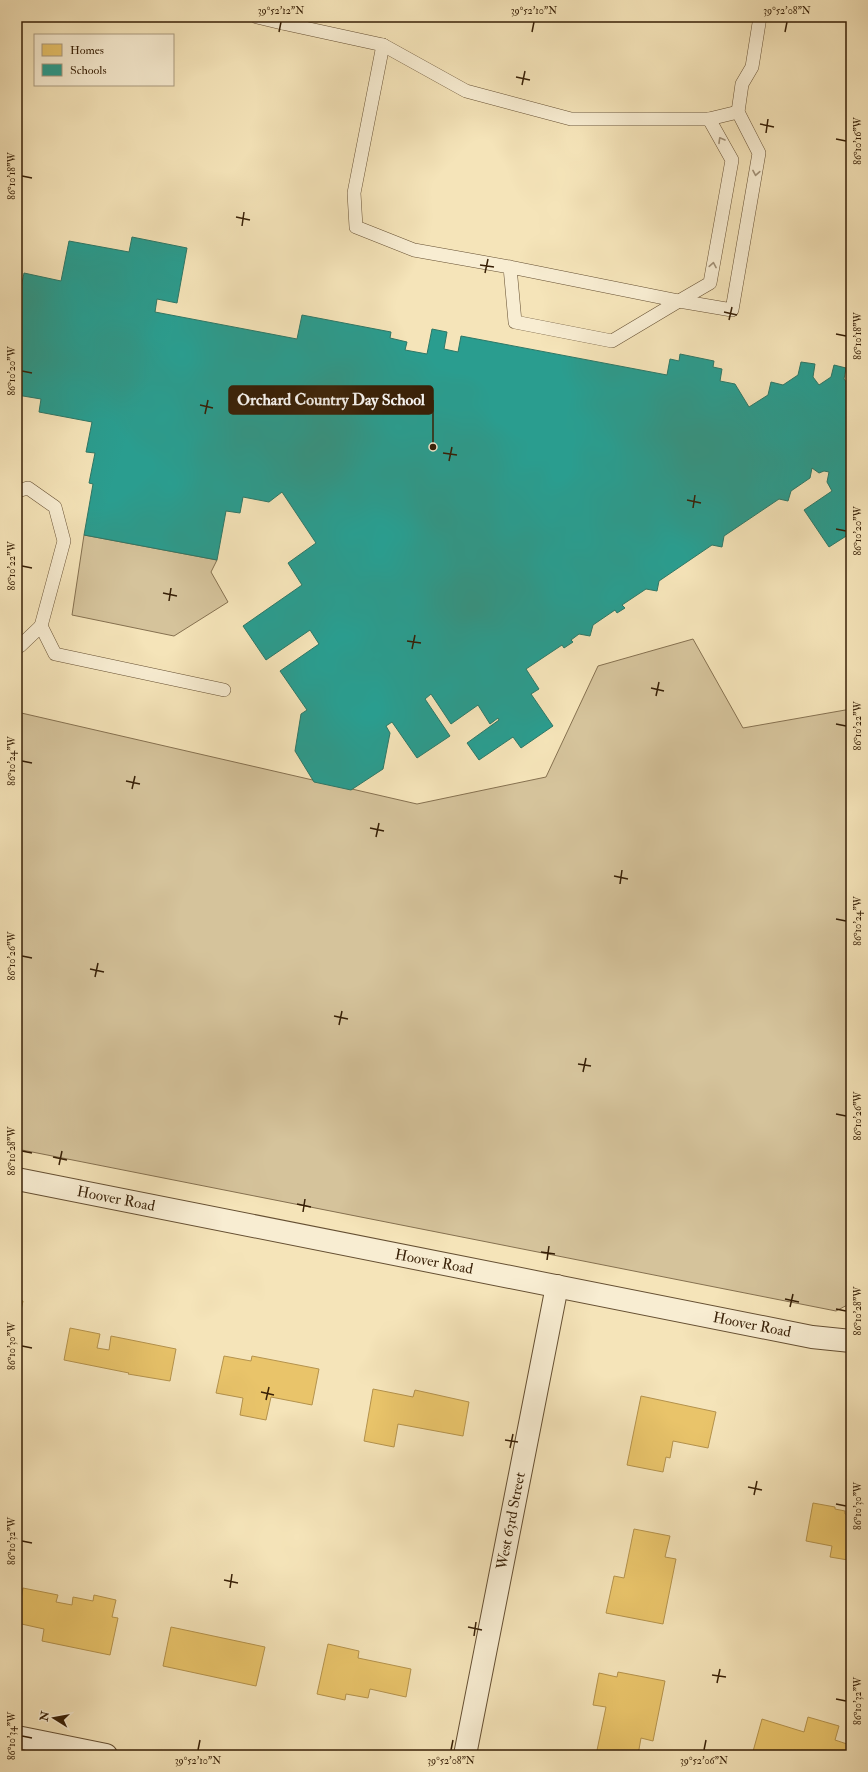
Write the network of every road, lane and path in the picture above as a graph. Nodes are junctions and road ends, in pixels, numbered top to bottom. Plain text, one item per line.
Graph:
1 (257, 17) edge
2 (760, 17) edge
3 (283, 20) edge
4 (383, 45) junction
5 (738, 112) junction
6 (709, 119) junction
7 (510, 267) junction
8 (679, 300) junction
9 (17, 491) edge
10 (41, 626) junction
11 (17, 646) edge
12 (224, 690) dead end
13 (17, 1179) edge
14 (557, 1286) junction
15 (851, 1341) edge
16 (17, 1737) edge
17 (106, 1755) edge
18 (466, 1755) edge

1 - 3 lane
2 - 5 lane
3 - 4 lane
4 - 6 lane
4 - 7 lane
5 - 6 lane
5 -> 8 lane
8 -> 6 lane
7 - 8 lane
7 - 8 lane
9 - 10 lane
10 - 11 lane
10 - 12 lane
13 - 14 street, Hoover Road
14 - 15 street, Hoover Road
14 - 18 street, West 63rd Street
16 - 17 street

